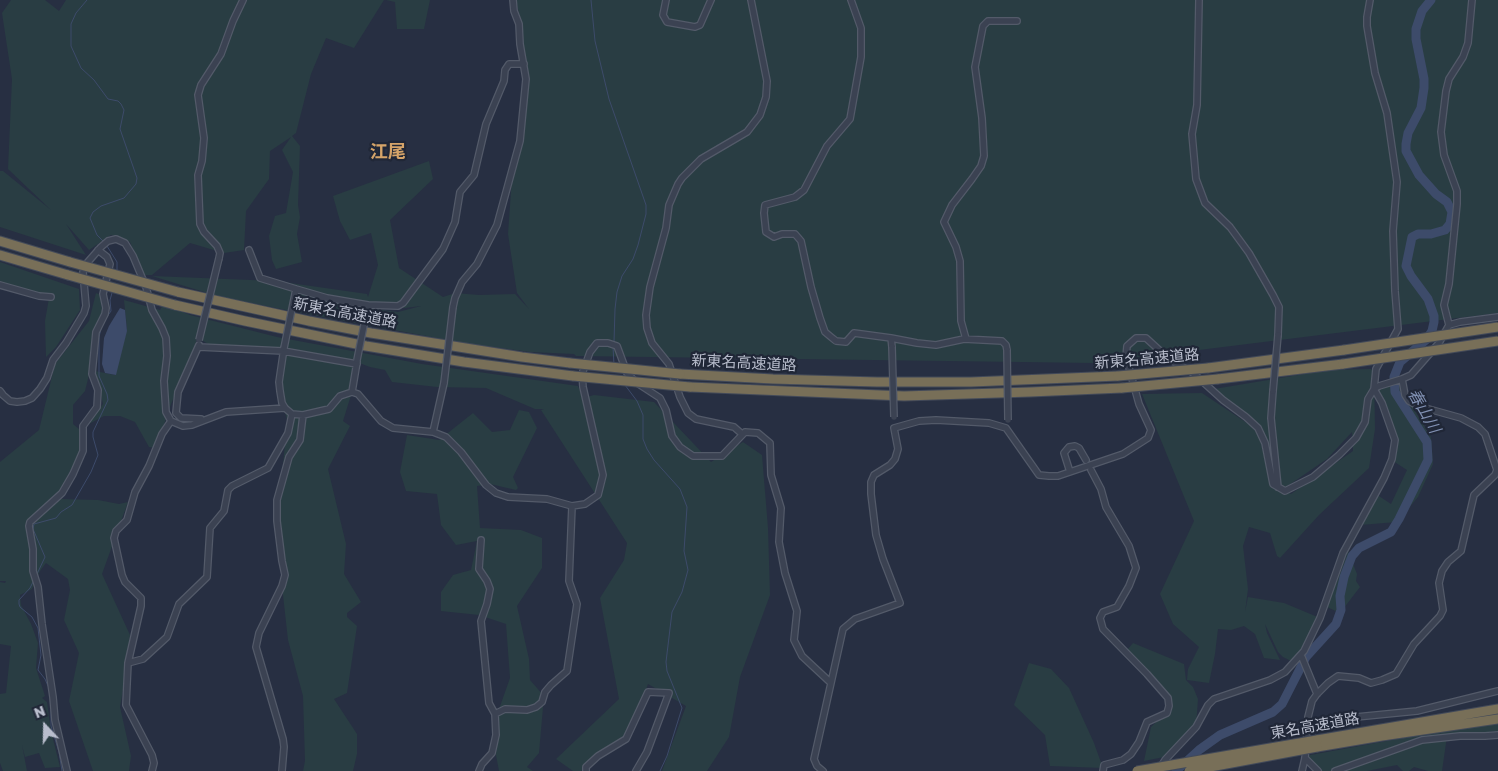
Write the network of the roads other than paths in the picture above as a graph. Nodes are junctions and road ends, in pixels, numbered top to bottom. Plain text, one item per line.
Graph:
1 (243, 0) edge
2 (513, 0) edge
3 (666, 0) edge
4 (711, 0) edge
5 (751, 0) edge
6 (851, 0) edge
7 (1199, 0) edge
8 (1370, 0) edge
9 (1472, 0) edge
10 (1018, 21) dead end
11 (524, 64) junction
12 (0, 241) edge
13 (98, 250) junction
14 (249, 250) dead end
15 (0, 255) edge
16 (0, 285) edge
17 (295, 291) junction
18 (51, 297) dead end
19 (368, 308) junction
20 (1498, 317) edge
21 (1449, 325) junction
22 (1498, 327) edge
23 (891, 338) junction
24 (966, 339) junction
25 (1498, 341) edge
26 (199, 343) junction
27 (283, 350) junction
28 (357, 362) junction
29 (1402, 379) junction
30 (1374, 389) junction
31 (0, 391) edge
32 (352, 392) junction
33 (284, 408) junction
34 (292, 414) junction
35 (303, 415) junction
36 (205, 420) junction
37 (171, 421) junction
38 (894, 428) junction
39 (1006, 428) junction
40 (433, 432) junction
41 (742, 434) junction
42 (1086, 460) dead end
43 (1091, 470) dead end
44 (1070, 472) junction
45 (1278, 487) junction
46 (572, 506) junction
47 (480, 540) dead end
48 (1302, 654) junction
49 (128, 664) junction
50 (831, 683) junction
51 (1498, 690) edge
52 (1317, 694) junction
53 (1498, 709) edge
54 (495, 714) junction
55 (1498, 719) edge
56 (1306, 731) junction
57 (1498, 735) edge
58 (1317, 743) junction
59 (1305, 758) junction
60 (67, 771) edge
61 (152, 771) edge
62 (282, 771) edge
63 (479, 771) edge
64 (586, 771) edge
65 (636, 771) edge
66 (823, 771) edge
67 (1103, 771) edge
68 (1137, 771) edge
69 (1158, 771) edge
70 (1189, 771) edge
71 (1302, 771) edge
72 (1318, 771) edge
73 (1335, 771) edge

1 - 26 street, bridge
2 - 11 street
3 - 4 street
5 - 41 street
6 - 23 street
7 - 45 street, bridge
8 - 30 street
9 - 21 street
10 - 24 street
11 - 19 street
11 - 40 street, bridge
12 - 22 highway, 新東名高速道路, bridge
13 - 31 street
13 - 37 street
13 - 60 street
14 - 17 street
15 - 25 highway, 新東名高速道路, bridge
16 - 18 street
17 - 19 street
17 - 27 street, bridge
19 - 28 street, bridge
20 - 21 street
21 - 29 street
23 - 24 street
23 - 38 street, bridge
24 - 39 street, bridge
26 - 27 street
26 - 36 street
27 - 28 street
27 - 33 street
28 - 32 street
29 - 30 street
29 - 52 street
30 - 45 street
30 - 48 street
32 - 35 street
32 - 40 street
33 - 34 street
33 - 36 street
34 - 35 street
34 - 49 street
35 - 62 street
36 - 37 street
37 - 49 street
38 - 39 street
38 - 50 street
39 - 44 street
40 - 46 street
41 - 46 street
41 - 50 street
42 - 44 street
43 - 67 street
44 - 45 street
46 - 54 street
47 - 54 street
48 - 52 street
48 - 69 street
49 - 61 street
50 - 66 street
51 - 56 street
52 - 56 street
53 - 58 highway, 東名高速道路
54 - 63 street
55 - 58 highway, 東名高速道路
56 - 59 street
57 - 73 street
58 - 68 highway, 東名高速道路, bridge
58 - 70 highway, 東名高速道路, bridge
59 - 71 street
59 - 72 street
64 - 65 street

